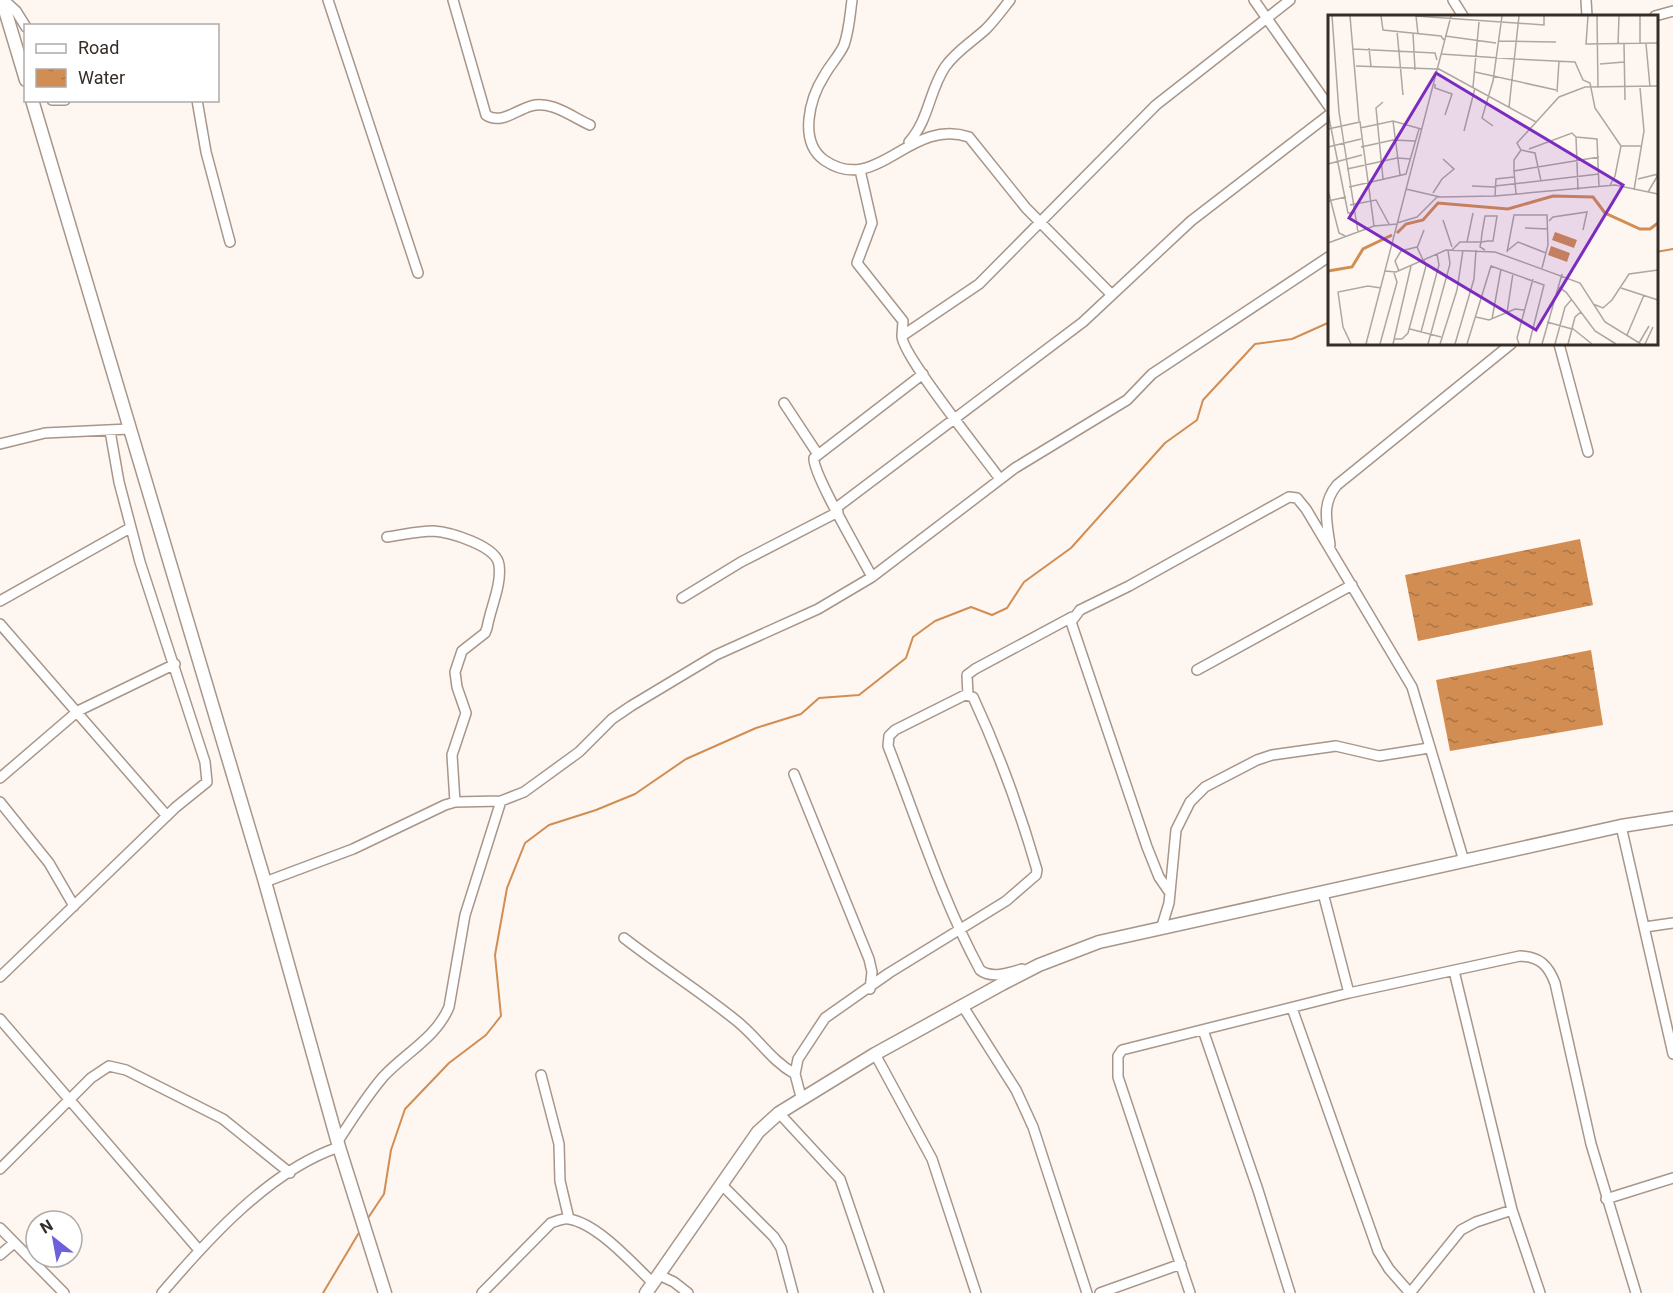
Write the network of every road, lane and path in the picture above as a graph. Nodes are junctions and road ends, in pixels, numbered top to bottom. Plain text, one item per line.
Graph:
1 (3, 0) edge
2 (328, 0) edge
3 (453, 0) edge
4 (852, 0) edge
5 (1010, 0) edge
6 (1254, 0) edge
7 (1290, 0) edge
8 (1453, 0) edge
9 (1586, 0) edge
10 (1673, 11) edge
11 (1462, 15) edge
12 (1587, 15) edge
13 (1658, 15) edge
14 (1266, 19) junction
15 (24, 24) edge
16 (24, 73) edge
17 (33, 102) edge
18 (197, 102) edge
19 (1328, 107) edge
20 (1328, 115) edge
21 (590, 125) dead end
22 (902, 150) junction
23 (861, 170) junction
24 (1041, 222) junction
25 (230, 242) dead end
26 (1328, 257) edge
27 (418, 273) dead end
28 (1112, 295) junction
29 (902, 336) junction
30 (1510, 345) edge
31 (1559, 345) edge
32 (923, 374) junction
33 (784, 403) dead end
34 (955, 418) junction
35 (129, 429) junction
36 (110, 431) junction
37 (0, 444) edge
38 (1588, 452) dead end
39 (817, 453) junction
40 (1000, 479) junction
41 (837, 510) junction
42 (130, 528) junction
43 (387, 537) dead end
44 (1331, 550) junction
45 (872, 577) junction
46 (1353, 585) junction
47 (682, 598) dead end
48 (0, 601) edge
49 (1072, 617) junction
50 (0, 624) edge
51 (175, 664) junction
52 (1197, 670) dead end
53 (968, 695) junction
54 (78, 711) junction
55 (1430, 748) junction
56 (794, 774) dead end
57 (0, 778) edge
58 (501, 801) junction
59 (0, 802) edge
60 (455, 802) junction
61 (167, 816) junction
62 (1673, 818) edge
63 (1621, 826) junction
64 (1464, 861) junction
65 (265, 882) junction
66 (1170, 892) junction
67 (1323, 893) junction
68 (74, 906) junction
69 (1673, 923) edge
70 (1645, 927) junction
71 (1161, 929) junction
72 (962, 930) junction
73 (624, 938) dead end
74 (1039, 965) junction
75 (1454, 971) junction
76 (0, 977) edge
77 (870, 989) junction
78 (1349, 993) junction
79 (962, 1005) junction
80 (1292, 1008) junction
81 (0, 1019) edge
82 (1203, 1030) junction
83 (875, 1054) junction
84 (1673, 1054) edge
85 (795, 1074) junction
86 (541, 1075) dead end
87 (801, 1097) junction
88 (71, 1100) junction
89 (779, 1113) junction
90 (338, 1144) junction
91 (0, 1169) edge
92 (290, 1173) junction
93 (1673, 1178) edge
94 (721, 1184) junction
95 (1606, 1198) junction
96 (1512, 1210) junction
97 (569, 1219) junction
98 (0, 1228) edge
99 (14, 1242) junction
100 (199, 1250) junction
101 (0, 1256) edge
102 (1181, 1264) junction
103 (653, 1283) edge
104 (64, 1293) edge
105 (162, 1293) edge
106 (385, 1293) edge
107 (482, 1293) edge
108 (687, 1293) edge
109 (793, 1293) edge
110 (879, 1293) edge
111 (976, 1293) edge
112 (1087, 1293) edge
113 (1100, 1293) edge
114 (1190, 1293) edge
115 (1290, 1293) edge
116 (1410, 1293) edge
117 (1540, 1293) edge
118 (1636, 1293) edge

1 - 15 street
1 - 16 street
2 - 27 street
3 - 21 street
4 - 23 street
5 - 22 street
6 - 14 street
7 - 14 street
8 - 11 street
9 - 12 street
10 - 13 street
14 - 19 street
14 - 24 street
17 - 35 street
18 - 25 street
20 - 28 street
22 - 23 street
22 - 24 street
23 - 29 street
24 - 28 street
24 - 29 street
26 - 40 street
28 - 34 street
29 - 32 street
30 - 44 street
31 - 38 street
32 - 34 street
32 - 39 street
33 - 39 street
34 - 40 street
34 - 41 street
35 - 36 street
35 - 65 street
36 - 37 street
36 - 42 street
39 - 41 street
40 - 45 street
41 - 45 street
41 - 47 street
42 - 48 street
42 - 51 street
43 - 60 street
44 - 46 street
44 - 49 street
45 - 58 street
46 - 52 street
46 - 55 street
49 - 53 street
49 - 66 street
50 - 54 street
51 - 54 street
51 - 61 street
53 - 72 street
53 - 72 street
54 - 57 street
54 - 61 street
55 - 64 street
55 - 66 street
56 - 77 street
58 - 60 street
58 - 90 street
59 - 68 street
60 - 65 street
61 - 68 street
62 - 63 street
63 - 64 street
63 - 70 street
64 - 67 street
65 - 90 street
66 - 71 street
67 - 71 street
67 - 78 street
68 - 76 street
69 - 70 street
70 - 84 street
71 - 74 street
72 - 74 street
72 - 77 street
73 - 85 street
74 - 79 street
75 - 78 street
75 - 95 street
75 - 96 street
77 - 85 street
78 - 80 street
79 - 83 street
79 - 112 street
80 - 82 street
80 - 116 street
81 - 88 street
82 - 102 street
82 - 115 street
83 - 87 street
83 - 111 street
85 - 87 street
86 - 97 street
87 - 89 street
88 - 91 street
88 - 92 street
88 - 100 street
89 - 94 street
89 - 110 street
90 - 92 street
90 - 106 street
92 - 100 street
93 - 95 street
94 - 103 street
94 - 109 street
95 - 118 street
96 - 116 street
96 - 117 street
97 - 103 street
97 - 107 street
98 - 99 street
99 - 101 street
99 - 104 street
100 - 105 street
102 - 113 street
102 - 114 street
103 - 108 street

